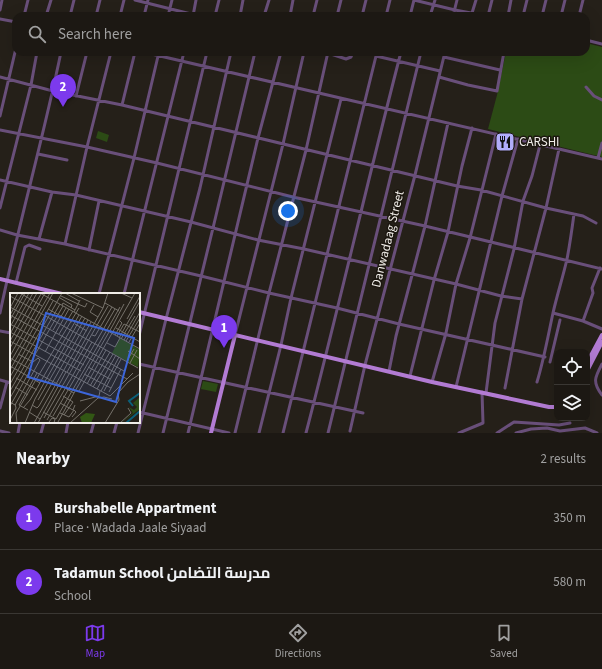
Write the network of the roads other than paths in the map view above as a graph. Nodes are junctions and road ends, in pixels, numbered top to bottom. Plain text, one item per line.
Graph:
1 (2, 0) edge
2 (28, 0) edge
3 (51, 0) edge
4 (74, 0) edge
5 (100, 0) edge
6 (124, 0) edge
7 (136, 0) edge
8 (172, 0) edge
9 (196, 0) edge
10 (219, 0) edge
11 (244, 0) edge
12 (269, 0) edge
13 (293, 0) edge
14 (317, 0) edge
15 (341, 0) edge
16 (366, 0) edge
17 (390, 0) edge
18 (414, 0) edge
19 (435, 0) edge
20 (457, 0) edge
21 (476, 0) edge
22 (492, 0) edge
23 (511, 0) edge
24 (527, 0) edge
25 (546, 0) edge
26 (565, 0) edge
27 (583, 0) edge
28 (148, 2) edge
29 (434, 5) junction
30 (169, 8) junction
31 (0, 10) edge
32 (455, 10) junction
33 (25, 12) edge
34 (47, 12) edge
35 (71, 12) edge
36 (97, 12) edge
37 (121, 12) edge
38 (145, 12) edge
39 (168, 12) edge
40 (183, 12) edge
41 (194, 12) edge
42 (216, 12) edge
43 (241, 12) edge
44 (265, 12) edge
45 (291, 12) edge
46 (314, 12) edge
47 (338, 12) edge
48 (363, 12) edge
49 (387, 12) edge
50 (411, 12) edge
51 (431, 12) edge
52 (466, 12) edge
53 (472, 12) edge
54 (489, 12) edge
55 (509, 12) edge
56 (524, 12) edge
57 (543, 12) edge
58 (562, 12) edge
59 (580, 12) edge
60 (0, 19) edge
61 (12, 21) edge
62 (590, 41) edge
63 (602, 44) edge
64 (14, 56) edge
65 (36, 56) edge
66 (60, 56) edge
67 (86, 56) edge
68 (110, 56) edge
69 (134, 56) edge
70 (158, 56) edge
71 (165, 56) edge
72 (183, 56) edge
73 (206, 56) edge
74 (230, 56) edge
75 (254, 56) edge
76 (280, 56) edge
77 (303, 56) edge
78 (327, 56) edge
79 (338, 56) edge
80 (351, 56) edge
81 (376, 56) edge
82 (383, 56) edge
83 (400, 56) edge
84 (420, 56) edge
85 (503, 56) edge
86 (444, 57) joint
87 (182, 61) junction
88 (399, 61) junction
89 (419, 65) junction
90 (203, 66) junction
91 (500, 70) junction
92 (440, 71) junction
93 (226, 72) junction
94 (0, 77) edge
95 (249, 77) junction
96 (439, 77) junction
97 (9, 80) junction
98 (273, 82) junction
99 (31, 85) junction
100 (586, 87) dead end
101 (296, 88) junction
102 (53, 91) junction
103 (318, 93) junction
104 (76, 96) junction
105 (341, 99) junction
106 (99, 100) junction
107 (602, 100) edge
108 (364, 104) junction
109 (122, 106) junction
110 (386, 109) junction
111 (145, 111) junction
112 (406, 114) junction
113 (0, 116) edge
114 (168, 116) junction
115 (429, 118) junction
116 (190, 121) junction
117 (448, 123) junction
118 (213, 128) junction
119 (472, 128) junction
120 (0, 130) edge
121 (236, 133) junction
122 (18, 134) junction
123 (496, 134) junction
124 (258, 138) junction
125 (42, 139) junction
126 (518, 139) junction
127 (602, 143) edge
128 (283, 144) junction
129 (540, 145) junction
130 (87, 148) junction
131 (559, 149) junction
132 (306, 150) junction
133 (38, 154) junction
134 (327, 155) junction
135 (134, 158) junction
136 (600, 158) edge
137 (67, 160) dead end
138 (350, 160) junction
139 (157, 164) junction
140 (372, 165) junction
141 (179, 169) junction
142 (393, 170) junction
143 (203, 175) junction
144 (415, 175) junction
145 (0, 180) edge
146 (224, 180) junction
147 (434, 180) junction
148 (7, 182) junction
149 (29, 186) junction
150 (247, 186) junction
151 (457, 186) junction
152 (481, 190) junction
153 (270, 191) junction
154 (52, 192) junction
155 (76, 195) junction
156 (502, 196) junction
157 (293, 197) junction
158 (99, 201) junction
159 (523, 201) junction
160 (316, 202) junction
161 (338, 206) junction
162 (122, 207) junction
163 (0, 208) edge
164 (546, 208) junction
165 (144, 212) junction
166 (361, 212) junction
167 (574, 214) junction
168 (168, 217) junction
169 (381, 217) junction
170 (190, 222) junction
171 (403, 222) junction
172 (596, 223) dead end
173 (424, 226) junction
174 (214, 228) junction
175 (0, 230) edge
176 (448, 232) junction
177 (236, 234) junction
178 (17, 235) junction
179 (470, 238) junction
180 (39, 239) junction
181 (258, 240) junction
182 (491, 243) junction
183 (64, 244) junction
184 (282, 245) junction
185 (40, 249) dead end
186 (304, 249) junction
187 (514, 249) junction
188 (89, 250) junction
189 (109, 254) junction
190 (534, 254) junction
191 (326, 255) junction
192 (133, 260) junction
193 (349, 260) junction
194 (566, 261) junction
195 (156, 265) junction
196 (369, 265) junction
197 (391, 269) junction
198 (601, 269) edge
199 (178, 270) junction
200 (413, 274) junction
201 (201, 276) junction
202 (0, 279) edge
203 (434, 280) junction
204 (7, 281) junction
205 (224, 282) junction
206 (16, 283) junction
207 (456, 284) junction
208 (246, 287) junction
209 (479, 290) junction
210 (58, 293) edge
211 (99, 293) edge
212 (124, 293) edge
213 (269, 293) junction
214 (501, 296) junction
215 (291, 298) junction
216 (522, 299) junction
217 (315, 303) junction
218 (337, 308) junction
219 (0, 313) edge
220 (141, 313) edge
221 (357, 313) junction
222 (553, 313) junction
223 (378, 318) junction
224 (166, 319) junction
225 (560, 320) dead end
226 (583, 321) junction
227 (140, 324) edge
228 (399, 324) junction
229 (189, 325) junction
230 (550, 327) junction
231 (422, 328) junction
232 (212, 329) junction
233 (558, 329) junction
234 (602, 329) edge
235 (0, 331) edge
236 (10, 333) edge
237 (446, 333) junction
238 (234, 335) junction
239 (602, 335) edge
240 (467, 339) junction
241 (258, 340) junction
242 (602, 342) edge
243 (493, 344) junction
244 (281, 345) junction
245 (513, 349) junction
246 (303, 351) junction
247 (327, 356) junction
248 (545, 357) junction
249 (590, 357) edge
250 (346, 361) junction
251 (550, 362) dead end
252 (140, 364) edge
253 (602, 364) edge
254 (365, 365) junction
255 (590, 365) edge
256 (154, 367) junction
257 (389, 371) junction
258 (178, 373) junction
259 (410, 376) junction
260 (201, 378) junction
261 (0, 380) edge
262 (7, 382) junction
263 (223, 382) junction
264 (432, 382) junction
265 (537, 382) dead end
266 (10, 383) edge
267 (456, 387) junction
268 (246, 388) junction
269 (505, 388) dead end
270 (270, 393) junction
271 (484, 393) junction
272 (602, 395) edge
273 (292, 398) junction
274 (314, 402) junction
275 (334, 407) junction
276 (554, 407) edge
277 (0, 408) edge
278 (355, 411) junction
279 (140, 412) edge
280 (144, 413) junction
281 (363, 413) dead end
282 (166, 419) junction
283 (20, 423) edge
284 (44, 423) edge
285 (68, 423) edge
286 (94, 423) edge
287 (117, 423) edge
288 (570, 423) dead end
289 (190, 424) junction
290 (0, 431) edge
291 (211, 431) edge
292 (350, 431) dead end
293 (10, 433) edge
294 (18, 433) edge
295 (41, 433) edge
296 (66, 433) edge
297 (91, 433) edge
298 (114, 433) edge
299 (138, 433) edge
300 (162, 433) edge
301 (188, 433) edge
302 (229, 433) edge
303 (235, 433) edge
304 (259, 433) edge
305 (283, 433) edge
306 (306, 433) edge
307 (328, 433) edge
308 (459, 433) edge
309 (497, 433) edge
310 (516, 433) edge
311 (597, 433) edge

1 - 31 street
2 - 33 street
3 - 34 street
4 - 35 street
5 - 36 street
6 - 37 street
7 - 28 street
8 - 30 street
9 - 41 street
10 - 42 street
11 - 43 street
12 - 44 street
13 - 45 street
14 - 46 street
15 - 47 street
16 - 48 street
17 - 49 street
18 - 29 street
18 - 50 street
19 - 29 street
20 - 32 street
21 - 53 street
22 - 54 street
23 - 55 street
24 - 56 street
25 - 57 street
26 - 58 street
27 - 59 street
28 - 30 street
28 - 38 street
29 - 32 street
29 - 51 street
30 - 39 street
30 - 40 street
32 - 52 street
60 - 61 street
62 - 63 street
64 - 97 street
65 - 99 street
66 - 102 street
67 - 104 street
68 - 106 street
69 - 109 street
70 - 111 street
71 - 87 street
72 - 87 street
73 - 90 street
74 - 93 street
75 - 95 street
76 - 98 street
77 - 101 street
78 - 103 street
79 - 80 street
81 - 108 street
82 - 88 street
83 - 88 street
84 - 89 street
85 - 91 street
86 - 91 street
86 - 92 street, Danwadaag Street
87 - 90 street
87 - 114 street
88 - 89 street
88 - 110 street
89 - 92 street
89 - 112 street
90 - 93 street
90 - 116 street
91 - 96 street
92 - 96 street, Danwadaag Street
93 - 95 street
93 - 118 street
94 - 97 street
95 - 98 street
95 - 121 street
96 - 115 street, Danwadaag Street
97 - 99 street
97 - 113 street
98 - 101 street
98 - 124 street
99 - 102 street
99 - 122 street
100 - 107 street
101 - 103 street
101 - 128 street
102 - 104 street
102 - 125 street
103 - 105 street
103 - 132 street
104 - 106 street
105 - 108 street
105 - 134 street
106 - 109 street
106 - 130 street
108 - 110 street
108 - 138 street
109 - 111 street
110 - 112 street
110 - 140 street
111 - 114 street
111 - 135 street
112 - 115 street
112 - 142 street
114 - 116 street
114 - 139 street
115 - 117 street
115 - 144 street, Danwadaag Street
116 - 118 street
116 - 141 street
117 - 119 street
117 - 147 street
118 - 121 street
118 - 143 street
119 - 123 street
119 - 151 street
120 - 122 street
121 - 124 street
121 - 146 street
122 - 125 street
122 - 148 street
123 - 126 street
123 - 152 street
124 - 128 street
124 - 150 street
125 - 130 street
125 - 133 street
126 - 129 street
126 - 156 street
127 - 136 street
128 - 132 street
128 - 153 street
129 - 131 street
129 - 159 street
130 - 135 street
130 - 155 street
131 - 136 street
131 - 164 street
132 - 134 street
132 - 157 street
133 - 137 street
133 - 149 street
134 - 138 street
134 - 160 street
135 - 139 street
135 - 162 street
138 - 140 street
138 - 161 street
139 - 141 street
139 - 165 street
140 - 142 street
140 - 166 street
141 - 143 street
141 - 168 street
142 - 144 street
142 - 169 street
143 - 146 street
143 - 170 street
144 - 147 street
144 - 171 street, Danwadaag Street
145 - 148 street
146 - 150 street
146 - 174 street
147 - 151 street
147 - 173 street
148 - 149 street
148 - 163 street
149 - 154 street
149 - 178 street
150 - 153 street
150 - 177 street
151 - 152 street
151 - 176 street
152 - 156 street
152 - 179 street
153 - 157 street
153 - 181 street
154 - 155 street
154 - 180 street
155 - 158 street
155 - 183 street
156 - 159 street
156 - 182 street
157 - 160 street
157 - 184 street
158 - 162 street
158 - 188 street
159 - 164 street
159 - 187 street
160 - 161 street
160 - 186 street
161 - 166 street
161 - 191 street
162 - 165 street
162 - 189 street
164 - 167 street
164 - 190 street
165 - 168 street
165 - 192 street
166 - 169 street
166 - 193 street
167 - 172 street
167 - 194 street
168 - 170 street
168 - 195 street
169 - 171 street
169 - 196 street
170 - 174 street
170 - 199 street
171 - 173 street
171 - 197 street, Danwadaag Street
173 - 176 street
173 - 200 street
174 - 177 street
174 - 201 street
175 - 178 street
176 - 179 street
176 - 203 street
177 - 181 street
177 - 205 street
178 - 180 street
178 - 204 street
179 - 182 street
179 - 207 street
180 - 183 street
181 - 184 street
181 - 208 street
182 - 187 street
182 - 209 street
183 - 188 street
184 - 186 street
184 - 213 street
185 - 206 street
186 - 191 street
186 - 215 street
187 - 190 street
187 - 214 street
188 - 189 street
189 - 192 street
189 - 211 street
190 - 194 street
190 - 216 street
191 - 193 street
191 - 217 street
192 - 195 street
192 - 212 street
193 - 196 street
193 - 218 street
194 - 198 street
194 - 222 street
195 - 199 street
195 - 220 street
196 - 197 street
196 - 221 street
197 - 200 street
197 - 223 street, Danwadaag Street
198 - 226 street
199 - 201 street
199 - 224 street
200 - 203 street
200 - 228 street
201 - 205 street
201 - 229 street
202 - 204 main road
203 - 207 street
203 - 231 street
204 - 206 main road
204 - 219 street
205 - 208 street
205 - 232 street
206 - 210 main road
207 - 209 street
207 - 237 street
208 - 213 street
208 - 238 street
209 - 214 street
209 - 240 street
213 - 215 street
213 - 241 street
214 - 216 street
214 - 243 street
215 - 217 street
215 - 244 street
216 - 245 street
217 - 218 street
217 - 246 street
218 - 221 street
218 - 247 street
220 - 224 main road
220 - 227 street
221 - 223 street
221 - 250 street
222 - 226 street
222 - 230 street
223 - 228 street
223 - 254 street, Danwadaag Street
224 - 229 main road
224 - 256 street
225 - 233 street
226 - 234 street
228 - 231 street
228 - 257 street
229 - 232 main road
229 - 258 street
230 - 233 street
230 - 248 street
231 - 237 street
231 - 259 street
232 - 238 main road
232 - 260 street
233 - 251 street
235 - 236 street
237 - 240 street
237 - 264 street
238 - 241 main road
238 - 263 main road
239 - 249 main road
240 - 243 street
240 - 267 street
241 - 244 main road
241 - 268 street
242 - 255 main road
243 - 245 street
243 - 271 street
244 - 246 main road
244 - 270 street
245 - 248 street
245 - 269 street
246 - 247 main road
246 - 273 street
247 - 250 main road
247 - 274 street
248 - 265 street
250 - 254 main road
250 - 275 street
252 - 256 street
253 - 272 street
254 - 257 main road
254 - 278 street, Danwadaag Street
256 - 258 street
256 - 280 street
257 - 259 main road
258 - 260 street
258 - 282 street
259 - 264 main road
260 - 263 street
260 - 289 street
261 - 262 street
262 - 266 street
262 - 277 street
263 - 268 street
263 - 291 main road
264 - 267 main road
267 - 271 main road
268 - 270 street
268 - 303 street
270 - 273 street
270 - 304 street
271 - 276 main road
271 - 308 street
273 - 274 street
273 - 305 street
274 - 275 street
274 - 306 street
275 - 278 street
275 - 307 street
278 - 281 street
278 - 292 street, Danwadaag Street
279 - 280 street
280 - 282 street
280 - 299 street
282 - 289 street
282 - 300 street
283 - 294 street
284 - 295 street
285 - 296 street
286 - 297 street
287 - 298 street
288 - 309 street
289 - 291 street
289 - 301 street
290 - 293 street
291 - 302 street
310 - 311 street

